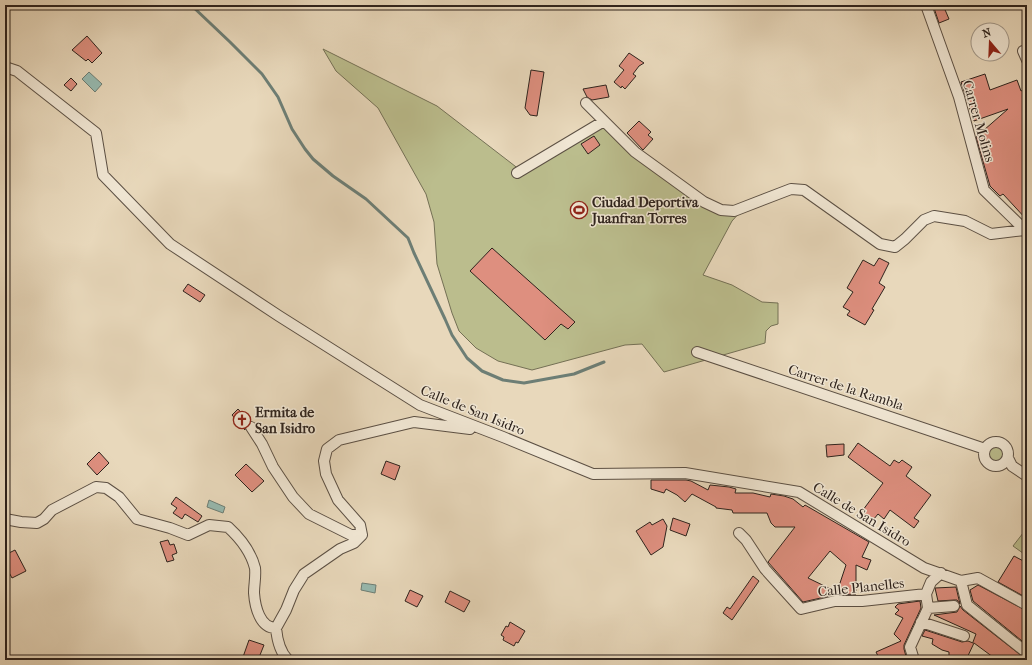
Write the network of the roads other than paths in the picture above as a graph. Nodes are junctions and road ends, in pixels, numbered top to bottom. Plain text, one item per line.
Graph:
1 (926, 5) edge
2 (5, 67) edge
3 (586, 103) dead end
4 (604, 121) junction
5 (517, 173) dead end
6 (1026, 231) edge
7 (697, 352) dead end
8 (251, 427) dead end
9 (486, 430) junction
10 (985, 449) junction
11 (1010, 462) junction
12 (1027, 476) edge
13 (5, 519) edge
14 (739, 532) dead end
15 (362, 535) junction
16 (941, 573) junction
17 (961, 581) junction
18 (926, 594) junction
19 (1027, 605) edge
20 (954, 606) dead end
21 (928, 608) junction
22 (921, 622) junction
23 (276, 628) junction
24 (964, 636) dead end
25 (1027, 653) edge
26 (288, 660) edge
27 (914, 660) edge

1 - 6 street, Carrer Molins
2 - 9 street, Calle de San Isidro
3 - 4 street
4 - 5 street
4 - 6 street
7 - 10 street, Carrer de la Rambla
8 - 15 street
9 - 15 street
9 - 16 street, Calle de San Isidro
10 - 11 street
10 - 11 street
11 - 12 street
13 - 23 street
14 - 18 street, Calle Planelles
15 - 23 street
16 - 17 street, Calle de San Isidro
16 - 18 street
17 - 19 street
17 - 25 street
18 - 21 street
20 - 21 street
21 - 22 street
22 - 24 street
22 - 27 street
23 - 26 street

